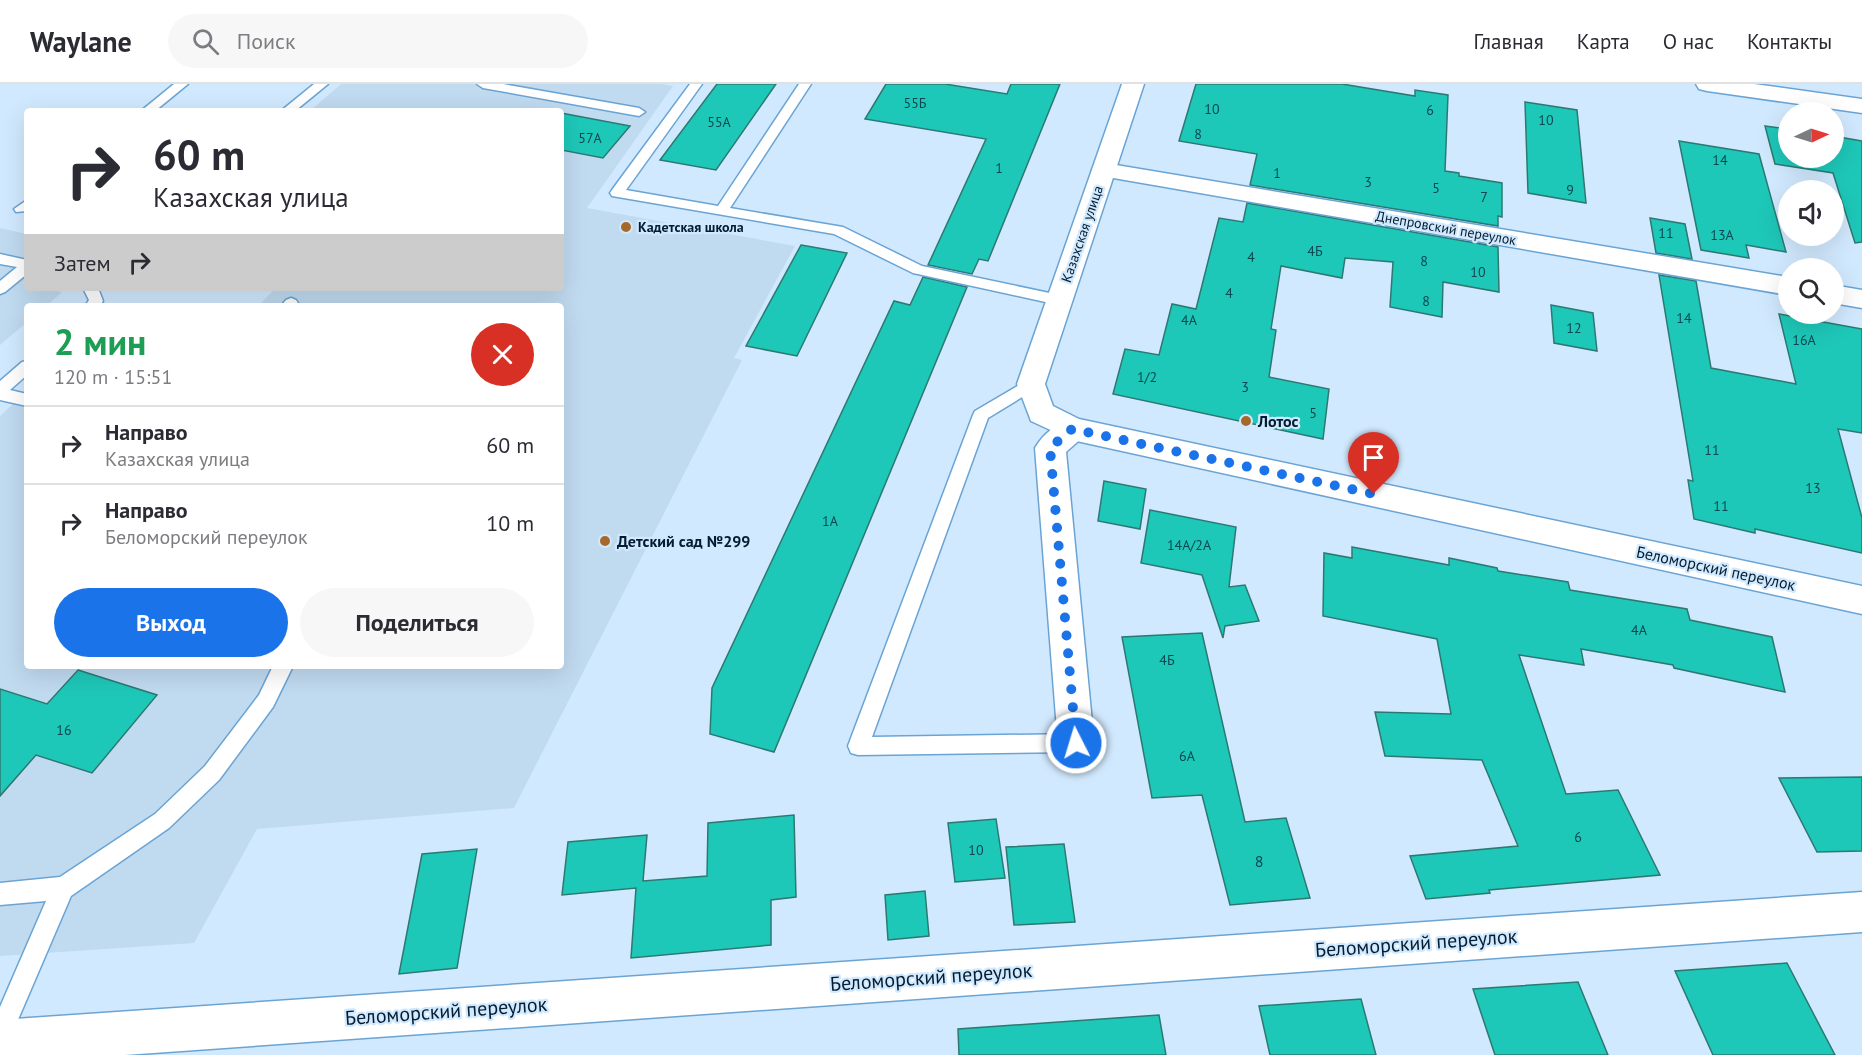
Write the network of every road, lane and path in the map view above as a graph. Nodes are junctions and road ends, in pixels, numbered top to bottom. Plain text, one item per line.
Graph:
1 (182, 84) edge
2 (322, 84) edge
3 (483, 84) edge
4 (696, 84) edge
5 (805, 84) edge
6 (1133, 84) edge
7 (1707, 84) edge
8 (1862, 106) edge
9 (151, 108) edge
10 (291, 108) edge
11 (639, 112) dead end
12 (1104, 170) junction
13 (722, 210) junction
14 (0, 260) edge
15 (24, 265) edge
16 (24, 269) edge
17 (1778, 284) edge
18 (0, 289) edge
19 (1844, 296) edge
20 (1862, 299) edge
21 (1059, 300) junction
22 (24, 369) edge
23 (1031, 384) junction
24 (0, 392) edge
25 (24, 399) edge
26 (1072, 429) junction
27 (1862, 600) edge
28 (282, 669) edge
29 (1076, 743) joint
30 (63, 888) junction
31 (0, 894) edge
32 (1862, 912) edge
33 (0, 1035) edge
34 (0, 1042) edge
35 (74, 1046) edge

1 - 9 lane
2 - 10 lane
3 - 11 lane
4 - 13 lane
5 - 13 lane
6 - 12 street, Казахская улица
7 - 8 street
12 - 17 street, Днепровский переулок
12 - 21 street, Казахская улица
13 - 21 lane
14 - 15 lane
16 - 18 lane
19 - 20 street
21 - 23 street, Казахская улица
22 - 24 lane
23 - 26 street, Беломорский переулок
23 - 29 lane
24 - 25 lane
26 - 27 street, Беломорский переулок
26 - 29 street
28 - 30 lane
30 - 31 lane
30 - 33 lane
32 - 35 street, Беломорский переулок
34 - 35 street, Беломорский переулок

